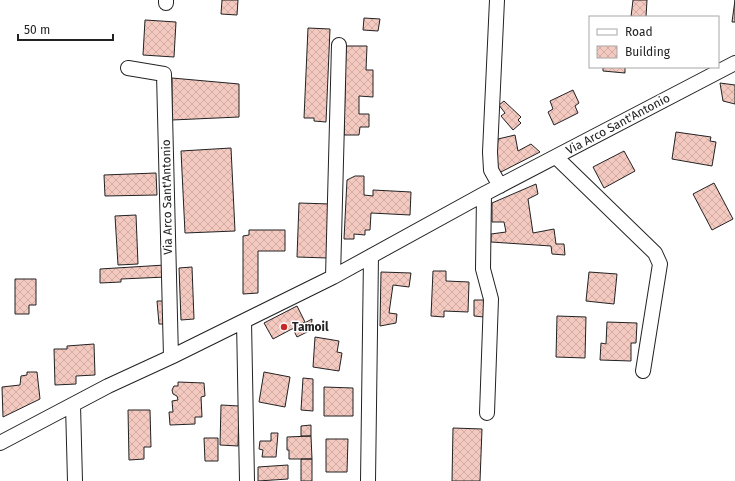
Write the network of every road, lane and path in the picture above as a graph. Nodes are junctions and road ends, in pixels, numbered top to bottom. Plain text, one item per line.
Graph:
1 (497, 0) edge
2 (339, 45) dead end
3 (735, 63) edge
4 (128, 68) dead end
5 (556, 157) junction
6 (500, 186) junction
7 (484, 194) junction
8 (371, 256) junction
9 (333, 277) junction
10 (244, 321) junction
11 (171, 358) junction
12 (643, 371) dead end
13 (73, 405) junction
14 (487, 413) dead end
15 (0, 442) edge
16 (75, 481) edge
17 (247, 481) edge
18 (368, 481) edge

1 - 6 street
2 - 9 street
3 - 5 street, Via Arco Sant'Antonio
4 - 11 street, Via Arco Sant'Antonio
5 - 6 street, Via Arco Sant'Antonio
5 - 12 street
6 - 7 street, Via Arco Sant'Antonio
7 - 8 street, Via Arco Sant'Antonio
7 - 14 street
8 - 9 street, Via Arco Sant'Antonio
8 - 18 street
9 - 10 street, Via Arco Sant'Antonio
10 - 11 street, Via Arco Sant'Antonio
10 - 17 street
11 - 13 street, Via Arco Sant'Antonio
13 - 15 street, Via Arco Sant'Antonio
13 - 16 street

